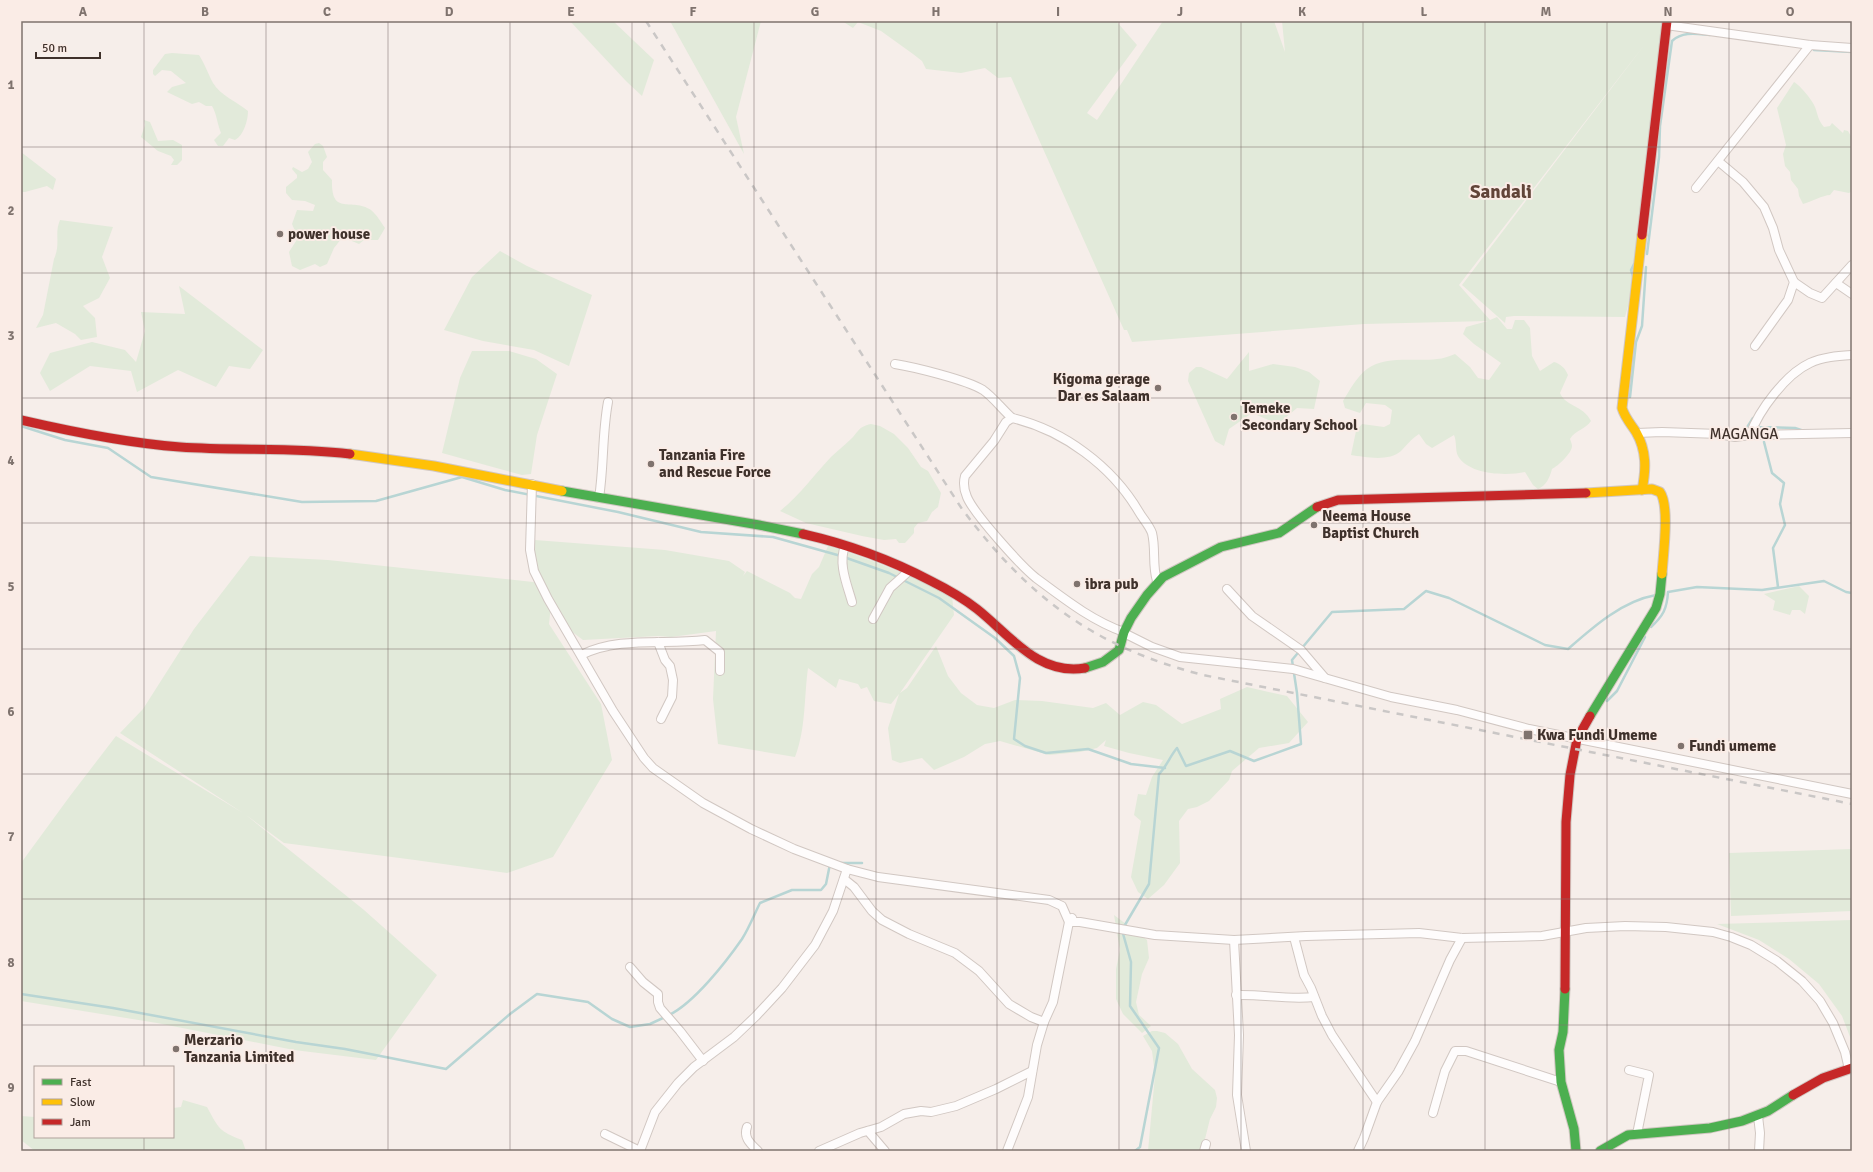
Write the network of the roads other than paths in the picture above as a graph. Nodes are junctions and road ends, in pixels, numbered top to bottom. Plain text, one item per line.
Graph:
1 (1666, 23) edge
2 (1852, 42) edge
3 (1810, 45) junction
4 (1835, 48) junction
5 (1852, 48) edge
6 (1718, 161) junction
7 (1696, 188) dead end
8 (1852, 265) edge
9 (1794, 282) junction
10 (1836, 283) junction
11 (1852, 294) edge
12 (1755, 346) dead end
13 (1852, 355) edge
14 (895, 364) dead end
15 (608, 402) dead end
16 (1012, 418) junction
17 (21, 420) edge
18 (1637, 433) junction
19 (1852, 433) edge
20 (1750, 435) junction
21 (532, 484) junction
22 (1642, 490) junction
23 (599, 498) junction
24 (845, 546) junction
25 (909, 571) junction
26 (1157, 581) junction
27 (1227, 589) dead end
28 (852, 602) dead end
29 (873, 619) dead end
30 (1124, 632) junction
31 (658, 642) junction
32 (581, 655) junction
33 (720, 672) dead end
34 (1325, 678) junction
35 (660, 719) dead end
36 (1577, 739) junction
37 (1852, 794) edge
38 (847, 869) junction
39 (844, 879) junction
40 (1071, 920) junction
41 (1566, 932) junction
42 (1294, 937) junction
43 (1462, 938) junction
44 (1234, 940) junction
45 (630, 967) dead end
46 (1236, 995) junction
47 (1314, 997) junction
48 (1044, 1022) junction
49 (703, 1061) junction
50 (1851, 1068) edge
51 (1629, 1070) dead end
52 (1032, 1071) junction
53 (1561, 1082) junction
54 (1377, 1102) junction
55 (1433, 1112) dead end
56 (1758, 1116) junction
57 (747, 1127) dead end
58 (868, 1131) junction
59 (605, 1134) dead end
60 (1637, 1134) junction
61 (833, 1148) edge
62 (640, 1151) edge
63 (758, 1151) edge
64 (819, 1151) edge
65 (885, 1151) edge
66 (1008, 1151) edge
67 (1246, 1151) edge
68 (1358, 1151) edge
69 (1576, 1151) edge
70 (1600, 1151) edge
71 (1759, 1151) edge

1 - 3 street
1 - 18 street
2 - 4 street
3 - 4 street
3 - 6 street
4 - 5 street
6 - 7 street
6 - 9 street
8 - 10 street
9 - 10 street
9 - 12 street
10 - 11 street
13 - 20 street
14 - 16 street
15 - 23 street
16 - 26 street
16 - 30 street
17 - 21 street
18 - 20 street, MAGANGA
18 - 22 street
19 - 20 street, MAGANGA
21 - 23 street
21 - 32 street
22 - 26 street
22 - 36 street
23 - 24 street
24 - 25 street
24 - 28 street
25 - 29 street
25 - 30 street
26 - 30 street
27 - 34 street
30 - 34 street
31 - 32 street
31 - 33 street
31 - 35 street
32 - 38 street
34 - 36 street
36 - 37 street
36 - 41 street
38 - 39 street
38 - 40 street
39 - 48 street
39 - 49 street
40 - 44 street
40 - 48 street
41 - 43 street
41 - 50 street
41 - 53 street
42 - 43 street
42 - 44 street
42 - 47 street
43 - 54 street
44 - 46 street
45 - 49 street
46 - 47 street
46 - 67 street
47 - 54 street
48 - 52 street
49 - 62 street
50 - 56 street
51 - 60 street
52 - 58 street
52 - 66 street
53 - 55 street
53 - 69 street
54 - 68 street
56 - 60 street
56 - 71 street
57 - 63 street
58 - 61 street
58 - 65 street
59 - 62 street
60 - 70 street
61 - 64 street

